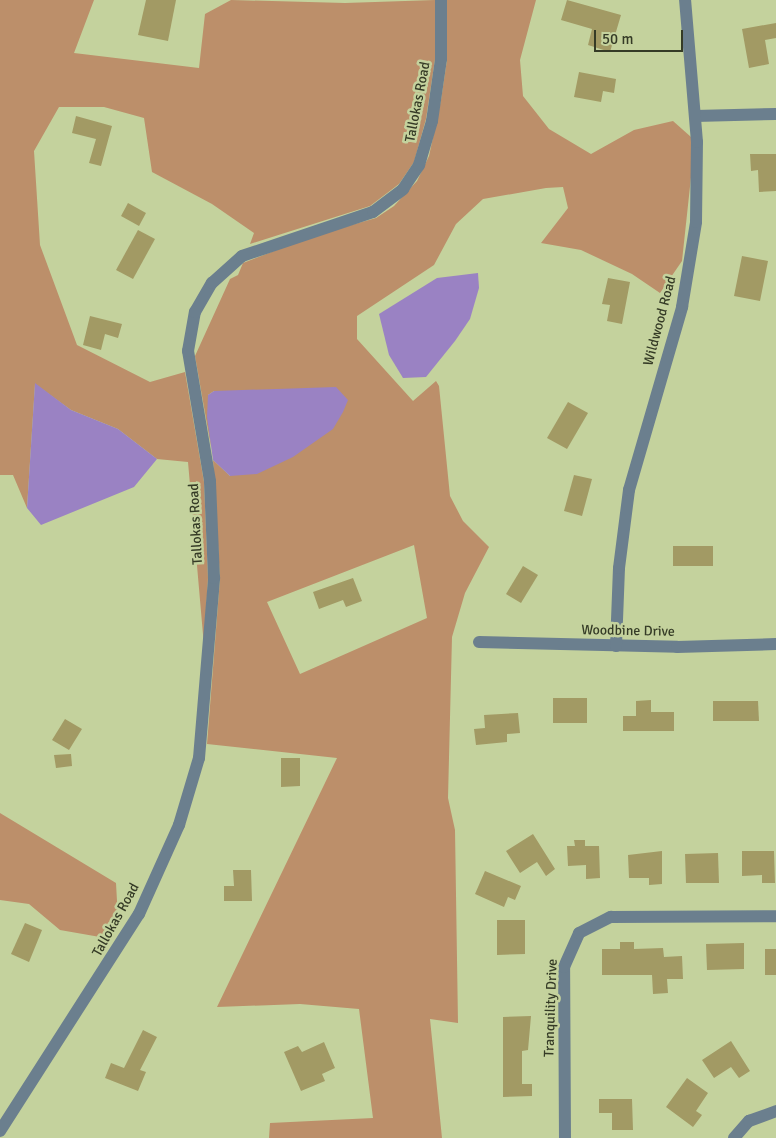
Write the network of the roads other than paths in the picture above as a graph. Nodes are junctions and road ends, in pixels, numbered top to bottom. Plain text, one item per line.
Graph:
1 (441, 0) edge
2 (685, 0) edge
3 (776, 114) edge
4 (695, 116) junction
5 (479, 642) dead end
6 (776, 644) edge
7 (616, 646) junction
8 (776, 916) edge
9 (776, 1111) edge
10 (0, 1131) edge
11 (565, 1138) edge
12 (734, 1138) edge

1 - 10 street, Tallokas Road
2 - 4 street, Wildwood Road
3 - 4 street
4 - 7 street, Wildwood Road
5 - 7 street, Woodbine Drive
6 - 7 street, Woodbine Drive
8 - 11 street, Tranquility Drive
9 - 12 street

